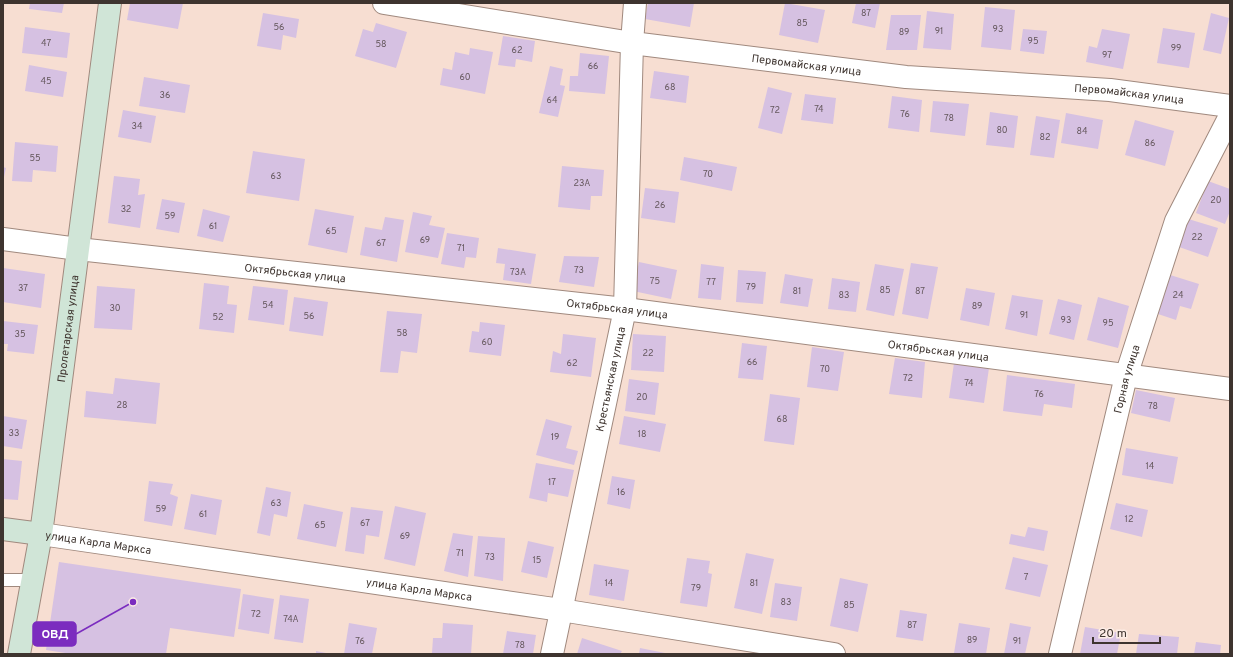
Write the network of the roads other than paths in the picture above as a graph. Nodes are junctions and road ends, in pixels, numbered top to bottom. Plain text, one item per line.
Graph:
1 (110, 3) edge
2 (384, 3) edge
3 (635, 3) edge
4 (632, 43) junction
5 (1230, 106) edge
6 (1230, 116) edge
7 (3, 240) edge
8 (78, 249) junction
9 (625, 309) junction
10 (1126, 376) junction
11 (1230, 389) edge
12 (3, 529) edge
13 (41, 534) junction
14 (3, 580) edge
15 (33, 580) junction
16 (561, 610) junction
17 (19, 654) edge
18 (552, 654) edge
19 (834, 654) edge
20 (1060, 654) edge

1 - 8 main road, Пролетарская улица
2 - 4 street, Первомайская улица
3 - 4 street, Крестьянская улица
4 - 5 street, Первомайская улица
4 - 9 street, Крестьянская улица
6 - 10 street, Горная улица
7 - 8 street, Октябрьская улица
8 - 9 street, Октябрьская улица
8 - 13 main road, Пролетарская улица
9 - 10 street, Октябрьская улица
9 - 16 street, Крестьянская улица
10 - 11 street, Октябрьская улица
10 - 20 street, Горная улица
12 - 13 main road, улица Карла Маркса
13 - 15 main road, Пролетарская улица
13 - 16 street, улица Карла Маркса
14 - 15 lane
15 - 17 main road, Пролетарская улица
16 - 18 street, Крестьянская улица
16 - 19 street, улица Карла Маркса

